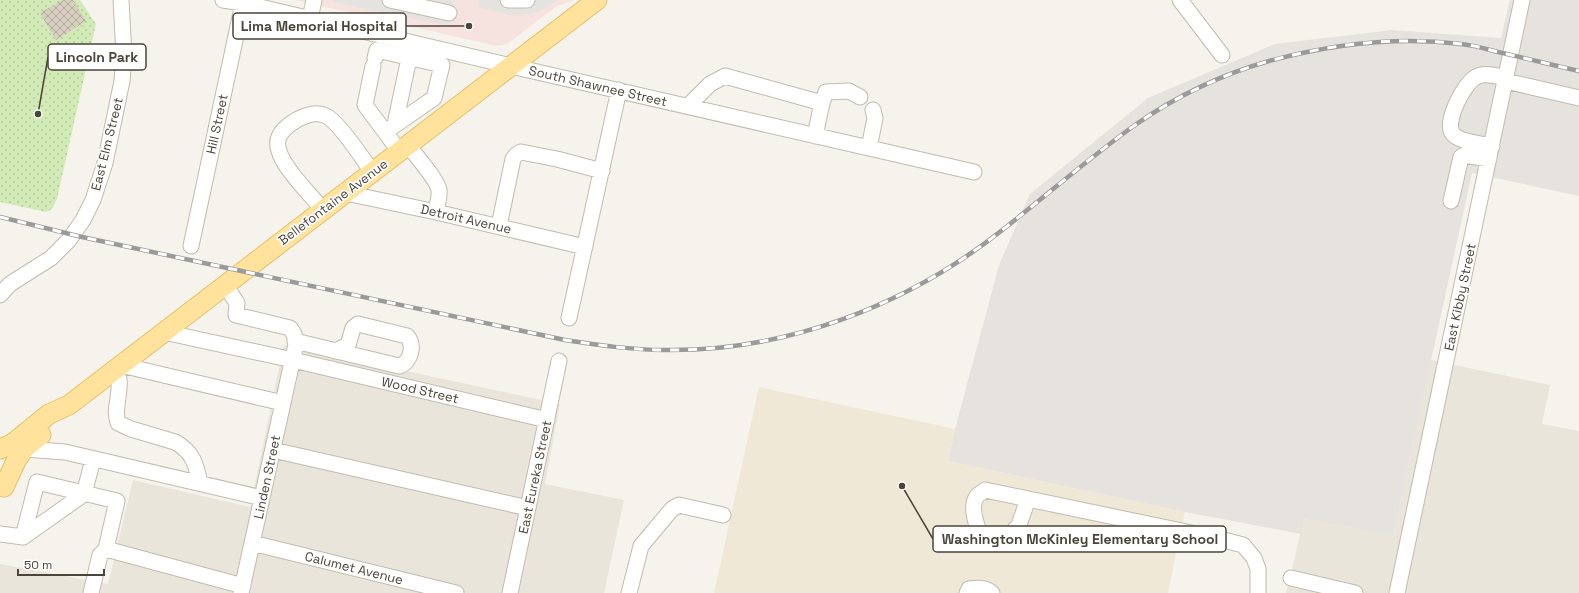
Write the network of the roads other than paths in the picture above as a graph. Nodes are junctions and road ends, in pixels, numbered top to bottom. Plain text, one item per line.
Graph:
1 (121, 0) edge
2 (223, 0) edge
3 (314, 0) edge
4 (390, 0) edge
5 (508, 0) edge
6 (527, 0) edge
7 (597, 0) edge
8 (1180, 0) edge
9 (1522, 0) edge
10 (244, 3) junction
11 (449, 13) dead end
12 (310, 19) junction
13 (413, 42) junction
14 (1222, 55) dead end
15 (402, 56) junction
16 (511, 66) junction
17 (1506, 79) junction
18 (619, 90) junction
19 (860, 97) dead end
20 (1579, 98) edge
21 (822, 103) junction
22 (688, 106) junction
23 (873, 110) dead end
24 (390, 128) junction
25 (816, 136) junction
26 (404, 148) junction
27 (869, 148) junction
28 (1491, 152) junction
29 (602, 171) junction
30 (372, 172) junction
31 (974, 172) dead end
32 (346, 193) junction
33 (1451, 201) dead end
34 (323, 210) junction
35 (436, 212) junction
36 (499, 226) junction
37 (191, 246) dead end
38 (585, 247) junction
39 (225, 285) junction
40 (0, 295) edge
41 (569, 318) dead end
42 (164, 332) junction
43 (295, 341) junction
44 (334, 351) junction
45 (293, 360) junction
46 (559, 361) dead end
47 (116, 369) junction
48 (283, 403) junction
49 (69, 405) junction
50 (546, 420) junction
51 (40, 436) junction
52 (0, 449) edge
53 (24, 449) junction
54 (273, 450) junction
55 (65, 452) junction
56 (0, 459) edge
57 (93, 459) junction
58 (200, 483) junction
59 (2, 491) edge
60 (84, 494) junction
61 (262, 498) junction
62 (1028, 499) dead end
63 (528, 508) junction
64 (723, 515) dead end
65 (0, 534) edge
66 (23, 537) junction
67 (252, 543) junction
68 (106, 549) junction
69 (1291, 578) dead end
70 (402, 586) edge
71 (242, 590) edge
72 (448, 592) edge
73 (90, 593) edge
74 (510, 593) edge
75 (629, 593) edge
76 (967, 593) edge
77 (992, 593) edge
78 (1258, 593) edge
79 (1355, 593) edge
80 (1397, 593) edge

1 - 40 street, East Elm Street
2 - 10 street, South Shawnee Street
3 - 12 street
4 - 11 street
5 - 6 street
7 - 16 main road, Bellefontaine Avenue
8 - 14 street
9 - 17 street, East Kibby Street
10 - 12 street, South Shawnee Street
10 - 37 street, Hill Street
12 - 13 street, South Shawnee Street
13 - 15 street
13 - 16 street, South Shawnee Street
15 - 24 street
15 - 24 street
15 - 24 street
16 - 18 street, South Shawnee Street
16 - 26 main road, Bellefontaine Avenue
17 - 20 street
17 - 28 street, East Kibby Street
17 - 28 street
18 - 22 street, South Shawnee Street
18 - 29 street
19 - 21 street
21 - 22 street
21 - 25 street
22 - 25 street, South Shawnee Street
23 - 27 street
24 - 26 street
25 - 27 street, South Shawnee Street
26 - 30 main road, Bellefontaine Avenue
26 - 35 street
27 - 31 street, South Shawnee Street
28 - 33 street
28 - 80 street, East Kibby Street
29 - 36 street
29 - 38 street
30 - 32 main road, Bellefontaine Avenue
30 - 34 street
32 - 34 main road, Bellefontaine Avenue
32 - 35 street, Detroit Avenue
34 - 39 main road, Bellefontaine Avenue
35 - 36 street, Detroit Avenue
36 - 38 street, Detroit Avenue
38 - 41 street
39 - 42 main road, Bellefontaine Avenue
39 - 43 street
42 - 45 street, Wood Street
42 - 47 main road, Bellefontaine Avenue
43 - 44 street
43 - 45 street, Linden Street
44 - 44 street
45 - 48 street, Linden Street
45 - 50 street, Wood Street
46 - 50 street, East Eureka Street
47 - 48 street
47 - 49 main road, Bellefontaine Avenue
47 - 58 street
48 - 54 street, Linden Street
49 - 51 main road, Bellefontaine Avenue
49 - 52 main road, Bellefontaine Avenue
50 - 63 street, East Eureka Street
51 - 53 main road, Bellefontaine Avenue
51 - 55 street
53 - 55 street
53 - 59 main road, Bellefontaine Avenue
54 - 61 street, Linden Street
54 - 63 street
55 - 57 street
56 - 59 main road
57 - 58 street
57 - 60 street
58 - 61 street
60 - 66 street
60 - 66 street
60 - 68 street
61 - 67 street, Linden Street
62 - 78 street
63 - 74 street, East Eureka Street
64 - 75 street
65 - 66 street
67 - 70 street, Calumet Avenue
67 - 71 street, Linden Street
68 - 71 street
68 - 73 street
69 - 79 street
70 - 72 street, Calumet Avenue
76 - 77 street

